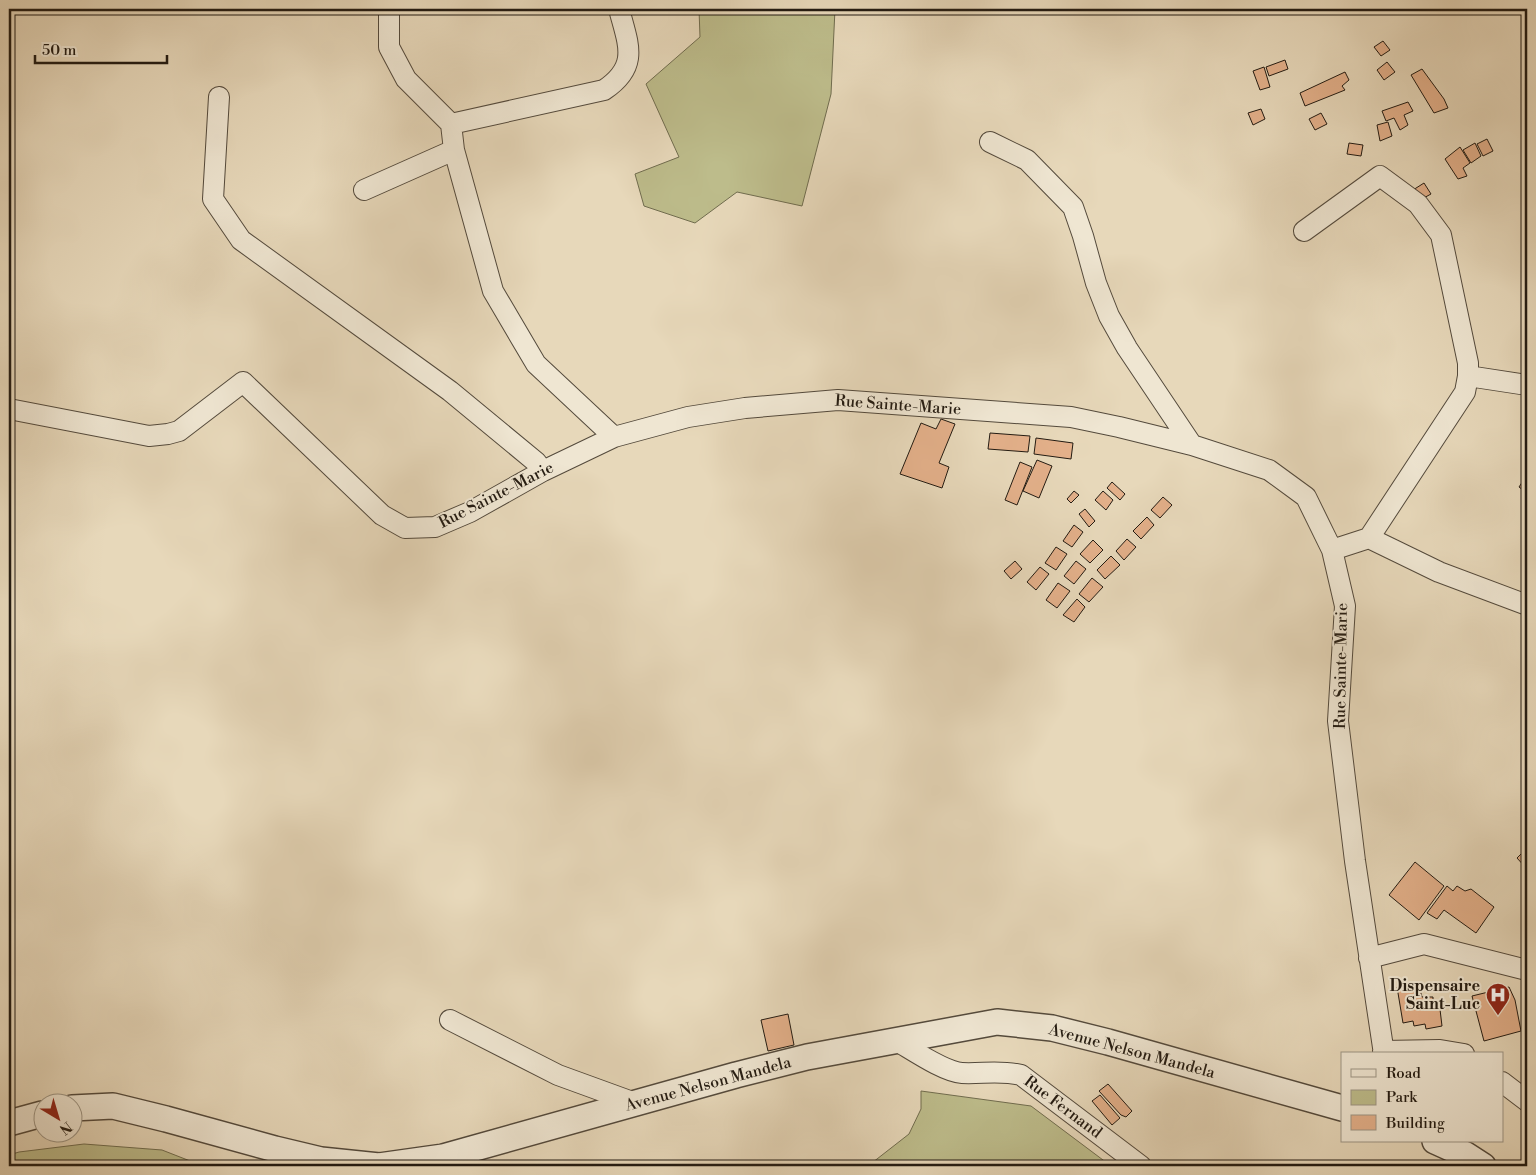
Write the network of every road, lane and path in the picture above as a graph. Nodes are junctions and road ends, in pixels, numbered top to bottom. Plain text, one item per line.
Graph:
1 (389, 9) edge
2 (619, 9) edge
3 (219, 97) dead end
4 (451, 124) junction
5 (990, 142) dead end
6 (454, 150) junction
7 (364, 190) dead end
8 (1304, 231) dead end
9 (1468, 376) junction
10 (1527, 386) edge
11 (11, 406) edge
12 (614, 438) junction
13 (1192, 445) junction
14 (543, 471) junction
15 (1369, 538) junction
16 (1332, 550) junction
17 (1527, 605) edge
18 (1369, 958) junction
19 (1527, 970) edge
20 (450, 1020) dead end
21 (895, 1040) junction
22 (1384, 1052) edge
23 (1452, 1052) edge
24 (1504, 1084) edge
25 (1527, 1101) edge
26 (635, 1103) junction
27 (82, 1108) edge
28 (1341, 1108) edge
29 (32, 1117) edge
30 (9, 1123) edge
31 (1437, 1142) edge
32 (1140, 1166) edge
33 (1483, 1166) edge

1 - 4 street
2 - 4 street
3 - 14 street
4 - 6 street
5 - 13 street
6 - 7 street
6 - 12 street
8 - 9 street
9 - 10 street
9 - 15 street
11 - 14 street, Rue Sainte-Marie
12 - 13 street, Rue Sainte-Marie
12 - 14 street, Rue Sainte-Marie
13 - 16 street, Rue Sainte-Marie
15 - 16 street
15 - 17 street
16 - 18 street, Rue Sainte-Marie
18 - 19 street
18 - 22 street, Rue Sainte-Marie
20 - 26 street
21 - 26 street, Avenue Nelson Mandela
21 - 28 street, Avenue Nelson Mandela
21 - 32 street, Rue Fernand
22 - 23 street
24 - 25 street
26 - 27 street, Avenue Nelson Mandela
29 - 30 street
31 - 33 street

